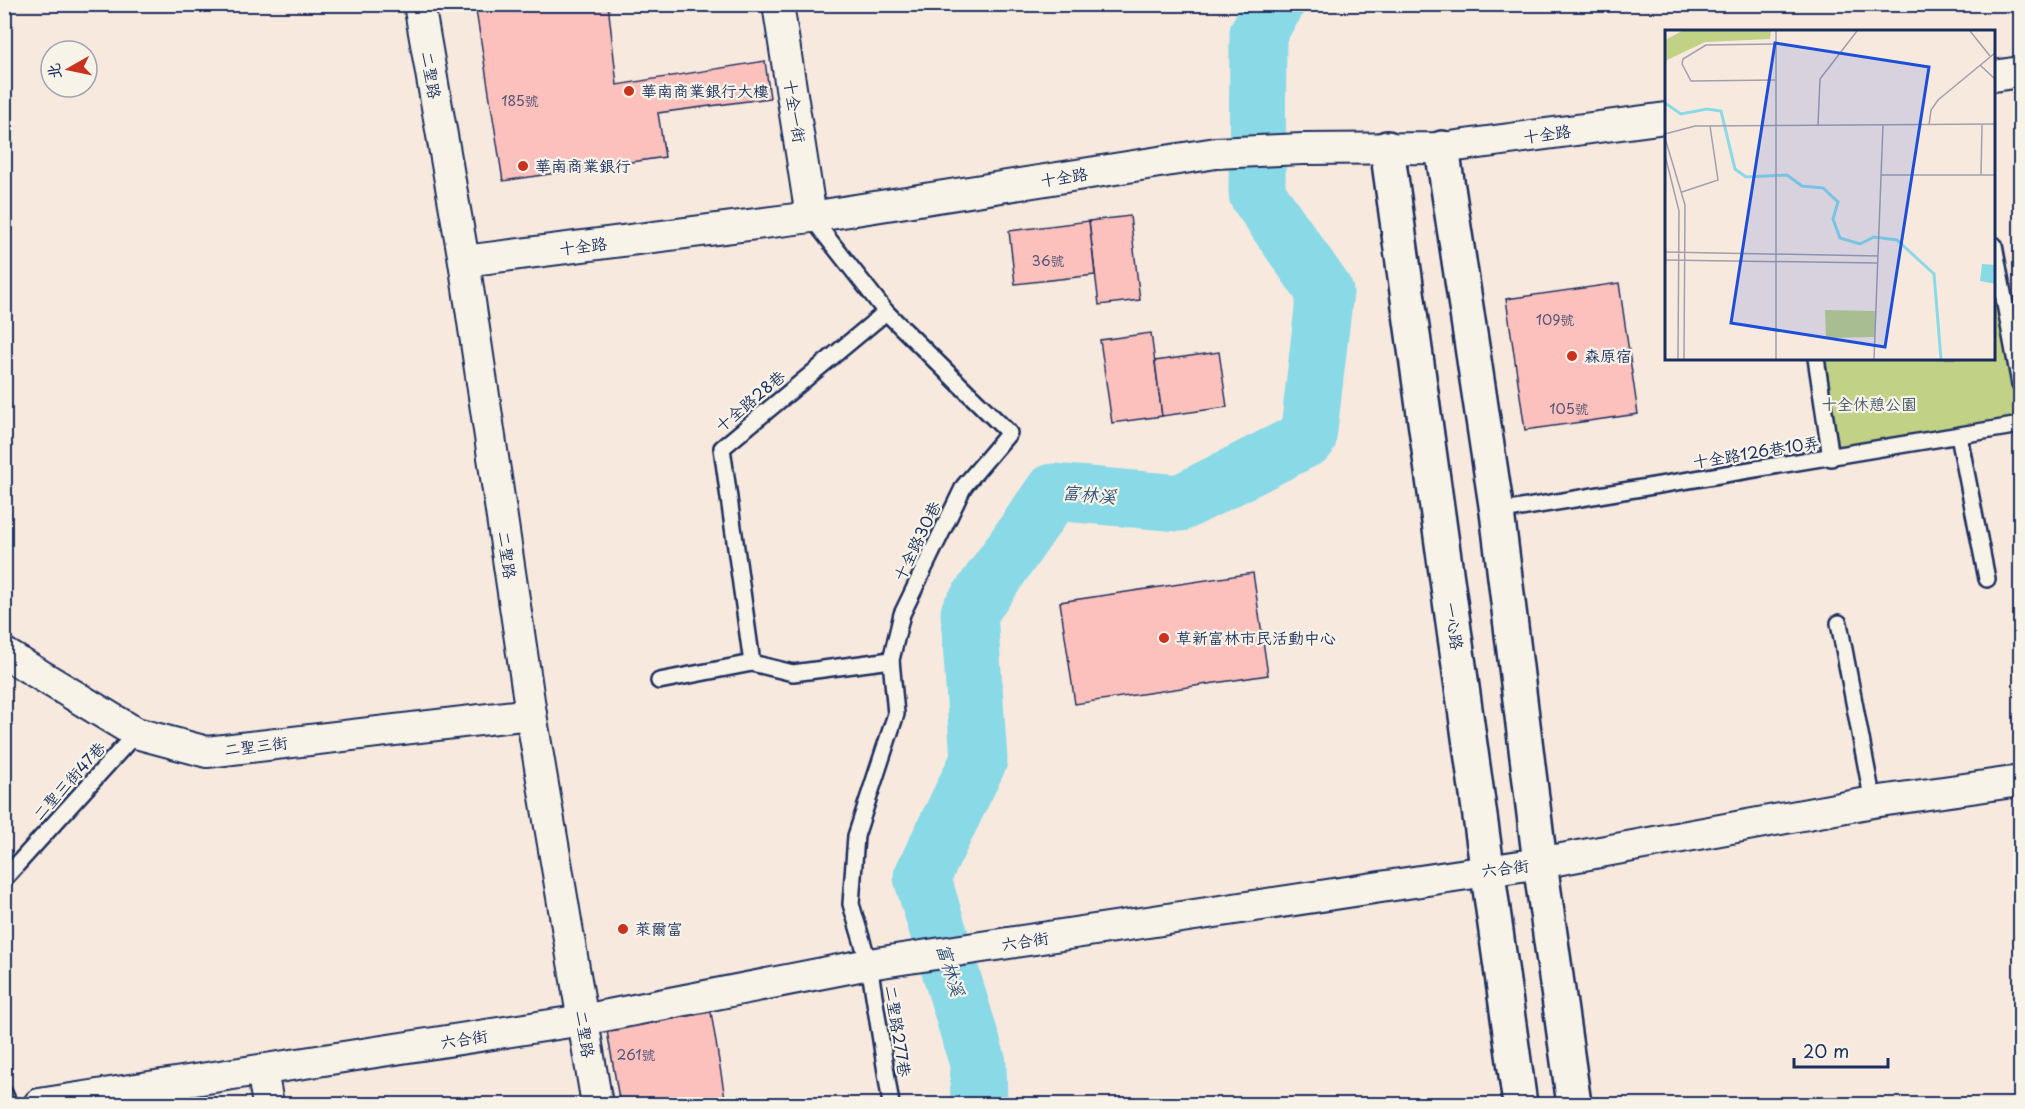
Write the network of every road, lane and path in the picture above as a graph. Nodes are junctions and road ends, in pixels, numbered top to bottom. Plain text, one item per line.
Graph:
1 (419, 4) edge
2 (778, 4) edge
3 (2020, 72) edge
4 (1995, 76) edge
5 (1665, 118) edge
6 (1387, 148) junction
7 (1442, 148) junction
8 (811, 217) junction
9 (1995, 250) edge
10 (464, 261) junction
11 (886, 312) junction
12 (1816, 360) edge
13 (2020, 384) edge
14 (2020, 425) edge
15 (1959, 436) junction
16 (1831, 458) junction
17 (1497, 512) junction
18 (1987, 579) dead end
19 (1839, 623) dead end
20 (4, 653) edge
21 (891, 660) junction
22 (752, 663) junction
23 (658, 681) dead end
24 (531, 714) junction
25 (136, 733) junction
26 (2020, 781) edge
27 (1873, 802) junction
28 (1540, 863) junction
29 (1488, 870) junction
30 (4, 879) edge
31 (878, 962) junction
32 (583, 1020) junction
33 (261, 1071) junction
34 (4, 1093) edge
35 (9, 1104) edge
36 (39, 1104) edge
37 (268, 1104) edge
38 (597, 1104) edge
39 (891, 1104) edge
40 (1521, 1104) edge
41 (1574, 1104) edge

1 - 10 street, 二聖路
2 - 8 street, 十全一街
3 - 4 street
5 - 7 street, 十全路
6 - 7 street, 十全路
6 - 8 street, 十全路
6 - 29 street, 一心路
7 - 17 street
8 - 10 street, 十全路
8 - 11 lane, 十全路30巷
9 - 13 lane
10 - 24 street, 二聖路
11 - 21 lane, 十全路30巷
11 - 22 lane, 十全路28巷
12 - 16 lane
14 - 15 lane, 十全路126巷10弄
15 - 16 lane, 十全路126巷10弄
15 - 18 lane
16 - 17 lane, 十全路126巷10弄
17 - 28 street
19 - 27 lane
20 - 25 street, 二聖三街
21 - 22 lane
21 - 31 lane, 十全路30巷
22 - 23 lane
24 - 25 street, 二聖三街
24 - 32 street, 二聖路
25 - 30 lane, 二聖三街47巷
26 - 27 street, 六合街
27 - 28 street, 六合街
28 - 29 street, 六合街
28 - 41 street
29 - 31 street, 六合街
29 - 40 street, 一心路
31 - 32 street, 六合街
31 - 39 lane, 二聖路277巷
32 - 33 street, 六合街
32 - 38 street, 二聖路
33 - 36 street, 六合街
33 - 37 street
34 - 35 lane

